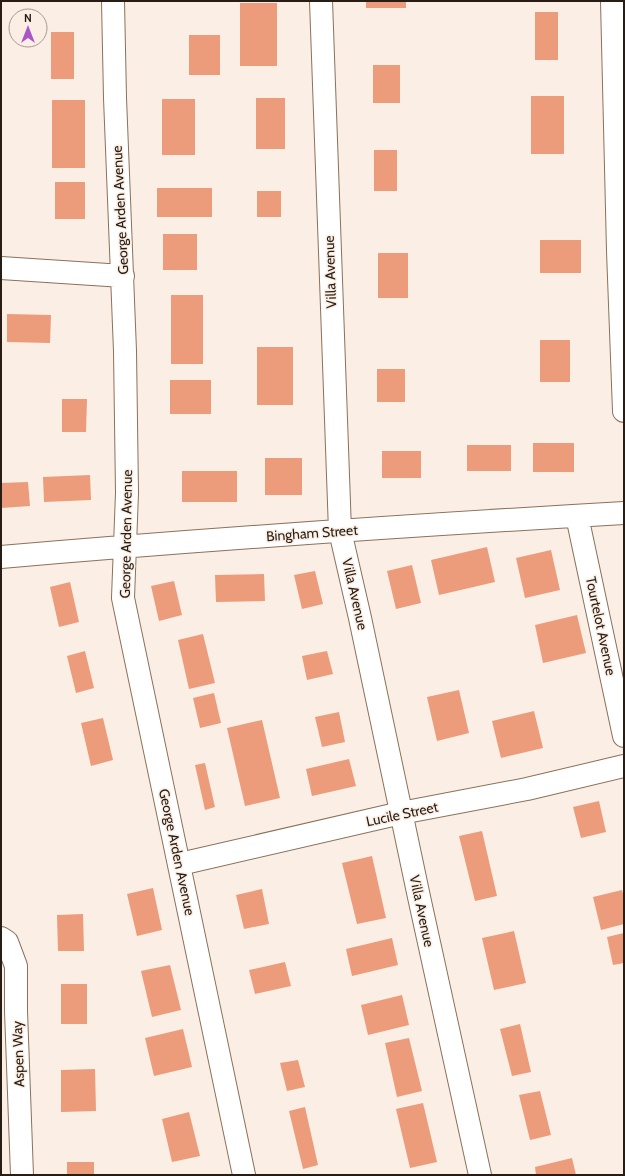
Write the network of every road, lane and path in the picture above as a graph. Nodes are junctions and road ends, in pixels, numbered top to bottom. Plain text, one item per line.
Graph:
1 (113, 1) edge
2 (321, 1) edge
3 (612, 1) edge
4 (1, 268) edge
5 (123, 276) junction
6 (624, 411) edge
7 (624, 513) edge
8 (577, 516) junction
9 (340, 531) junction
10 (125, 546) junction
11 (1, 557) edge
12 (624, 736) edge
13 (624, 766) edge
14 (401, 813) junction
15 (180, 864) junction
16 (1, 938) edge
17 (22, 1175) edge
18 (244, 1175) edge
19 (480, 1175) edge

1 - 5 street, George Arden Avenue
2 - 9 street, Villa Avenue
3 - 6 street
4 - 5 street
5 - 10 street, George Arden Avenue
7 - 8 street, Bingham Street
8 - 9 street, Bingham Street
8 - 12 street, Tourtelot Avenue
9 - 10 street, Bingham Street
9 - 14 street, Villa Avenue
10 - 11 street, Bingham Street
10 - 15 street, George Arden Avenue
13 - 14 street, Lucile Street
14 - 15 street, Lucile Street
14 - 19 street, Villa Avenue
15 - 18 street, George Arden Avenue
16 - 17 street, Aspen Way

